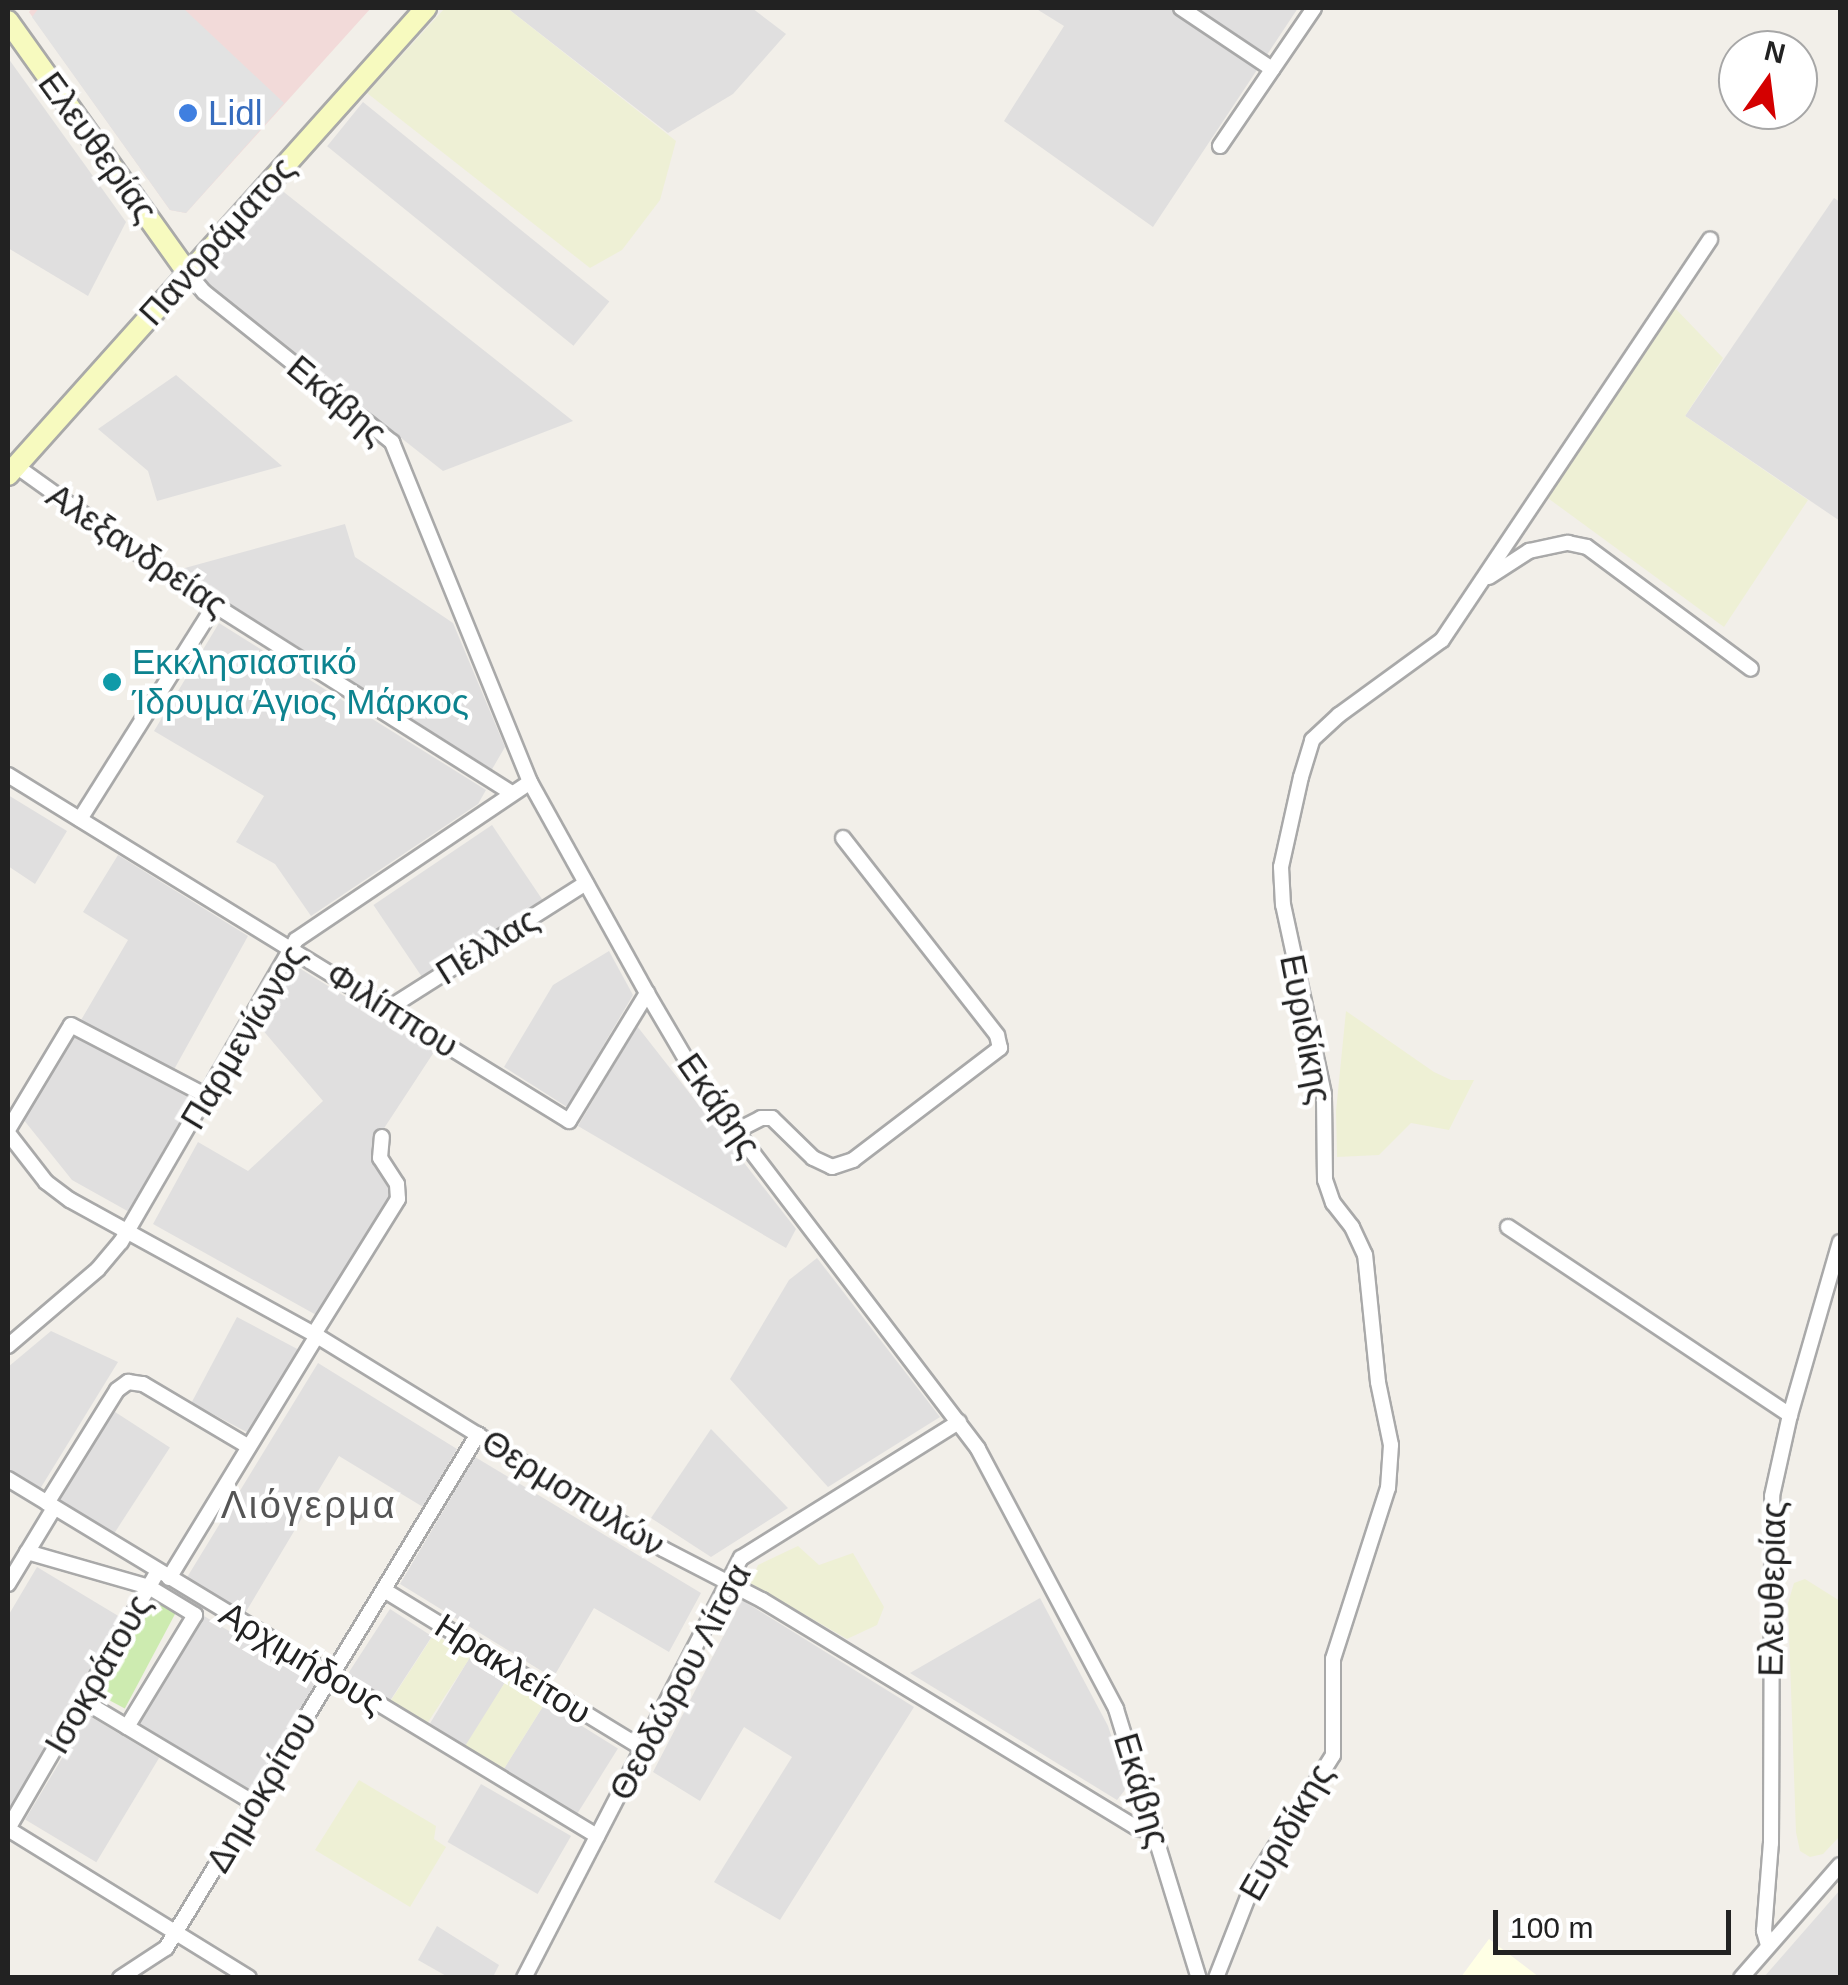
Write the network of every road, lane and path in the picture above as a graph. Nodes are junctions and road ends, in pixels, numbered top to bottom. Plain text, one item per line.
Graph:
1 (426, 8) edge
2 (1181, 8) edge
3 (1314, 8) edge
4 (8, 21) edge
5 (1272, 68) junction
6 (1220, 146) dead end
7 (1710, 239) dead end
8 (188, 273) junction
9 (12, 471) edge
10 (1484, 580) junction
11 (216, 605) junction
12 (1751, 670) dead end
13 (8, 775) edge
14 (530, 782) junction
15 (512, 793) junction
16 (80, 819) junction
17 (844, 838) dead end
18 (586, 883) junction
19 (291, 947) junction
20 (647, 993) junction
21 (389, 1008) junction
22 (206, 1096) junction
23 (736, 1131) junction
24 (8, 1132) edge
25 (382, 1137) dead end
26 (1508, 1227) dead end
27 (128, 1232) junction
28 (1840, 1242) edge
29 (316, 1335) junction
30 (8, 1346) edge
31 (1790, 1414) junction
32 (959, 1422) junction
33 (478, 1434) junction
34 (249, 1448) junction
35 (8, 1479) edge
36 (50, 1505) junction
37 (27, 1552) junction
38 (164, 1574) junction
39 (726, 1583) junction
40 (8, 1584) edge
41 (148, 1587) junction
42 (384, 1590) junction
43 (331, 1676) junction
44 (82, 1700) junction
45 (127, 1727) junction
46 (643, 1749) junction
47 (254, 1803) junction
48 (8, 1829) edge
49 (1154, 1830) junction
50 (598, 1836) junction
51 (1840, 1864) edge
52 (176, 1932) junction
53 (1768, 1945) junction
54 (120, 1978) edge
55 (250, 1978) edge
56 (524, 1978) edge
57 (1200, 1978) edge
58 (1216, 1978) edge
59 (1741, 1978) edge

1 - 8 main road, Πανοράματος
2 - 5 street
3 - 5 street
4 - 8 main road, Ελευθερίας
5 - 6 street
7 - 10 street, Ευριδίκης
8 - 9 main road, Πανοράματος
8 - 14 street, Εκάβης
9 - 11 street, Αλεξανδρείας
10 - 12 street
10 - 58 street, Ευριδίκης
11 - 15 street, Αλεξανδρείας
11 - 16 street
13 - 16 street, Φιλίππου
14 - 15 street, Παρμενίωνος
14 - 18 street, Εκάβης
15 - 19 street, Παρμενίωνος
16 - 19 street, Φιλίππου
17 - 23 street
18 - 20 street, Εκάβης
18 - 21 street, Πέλλας
19 - 21 street, Φιλίππου
19 - 22 street, Παρμενίωνος
20 - 21 street, Φιλίππου
20 - 23 street, Εκάβης
22 - 24 street
22 - 27 street, Παρμενίωνος
23 - 32 street, Εκάβης
24 - 27 street, Θερμοπυλών
25 - 29 street, Ισοκράτους
26 - 31 street
27 - 29 street, Θερμοπυλών
27 - 30 street, Παρμενίωνος
28 - 31 street, Ελευθερίας
29 - 33 street, Θερμοπυλών
29 - 34 street, Ισοκράτους
31 - 53 street, Ελευθερίας
32 - 39 street, Θεοδώρου Λίτσα
32 - 49 street, Εκάβης
33 - 39 street, Θερμοπυλών
33 - 42 street, Δημοκρίτου
34 - 36 street
34 - 38 street, Ισοκράτους
35 - 36 street, Αρχιμήδους
36 - 37 street
36 - 38 street, Αρχιμήδους
37 - 40 street
37 - 41 street
38 - 41 street, Ισοκράτους
38 - 43 street, Αρχιμήδους
39 - 46 street, Θεοδώρου Λίτσα
39 - 49 street, Θερμοπυλών
41 - 44 street, Ισοκράτους
41 - 45 street
42 - 43 street, Δημοκρίτου
42 - 46 street, Ηρακλείτου
43 - 47 street, Δημοκρίτου
43 - 50 street, Αρχιμήδους
44 - 45 street
44 - 48 street, Ισοκράτους
45 - 47 street
46 - 50 street, Θεοδώρου Λίτσα
47 - 52 street, Δημοκρίτου
48 - 52 street
49 - 57 street, Εκάβης
50 - 56 street, Θεοδώρου Λίτσα
51 - 53 street
52 - 54 street, Δημοκρίτου
52 - 55 street
53 - 59 street

